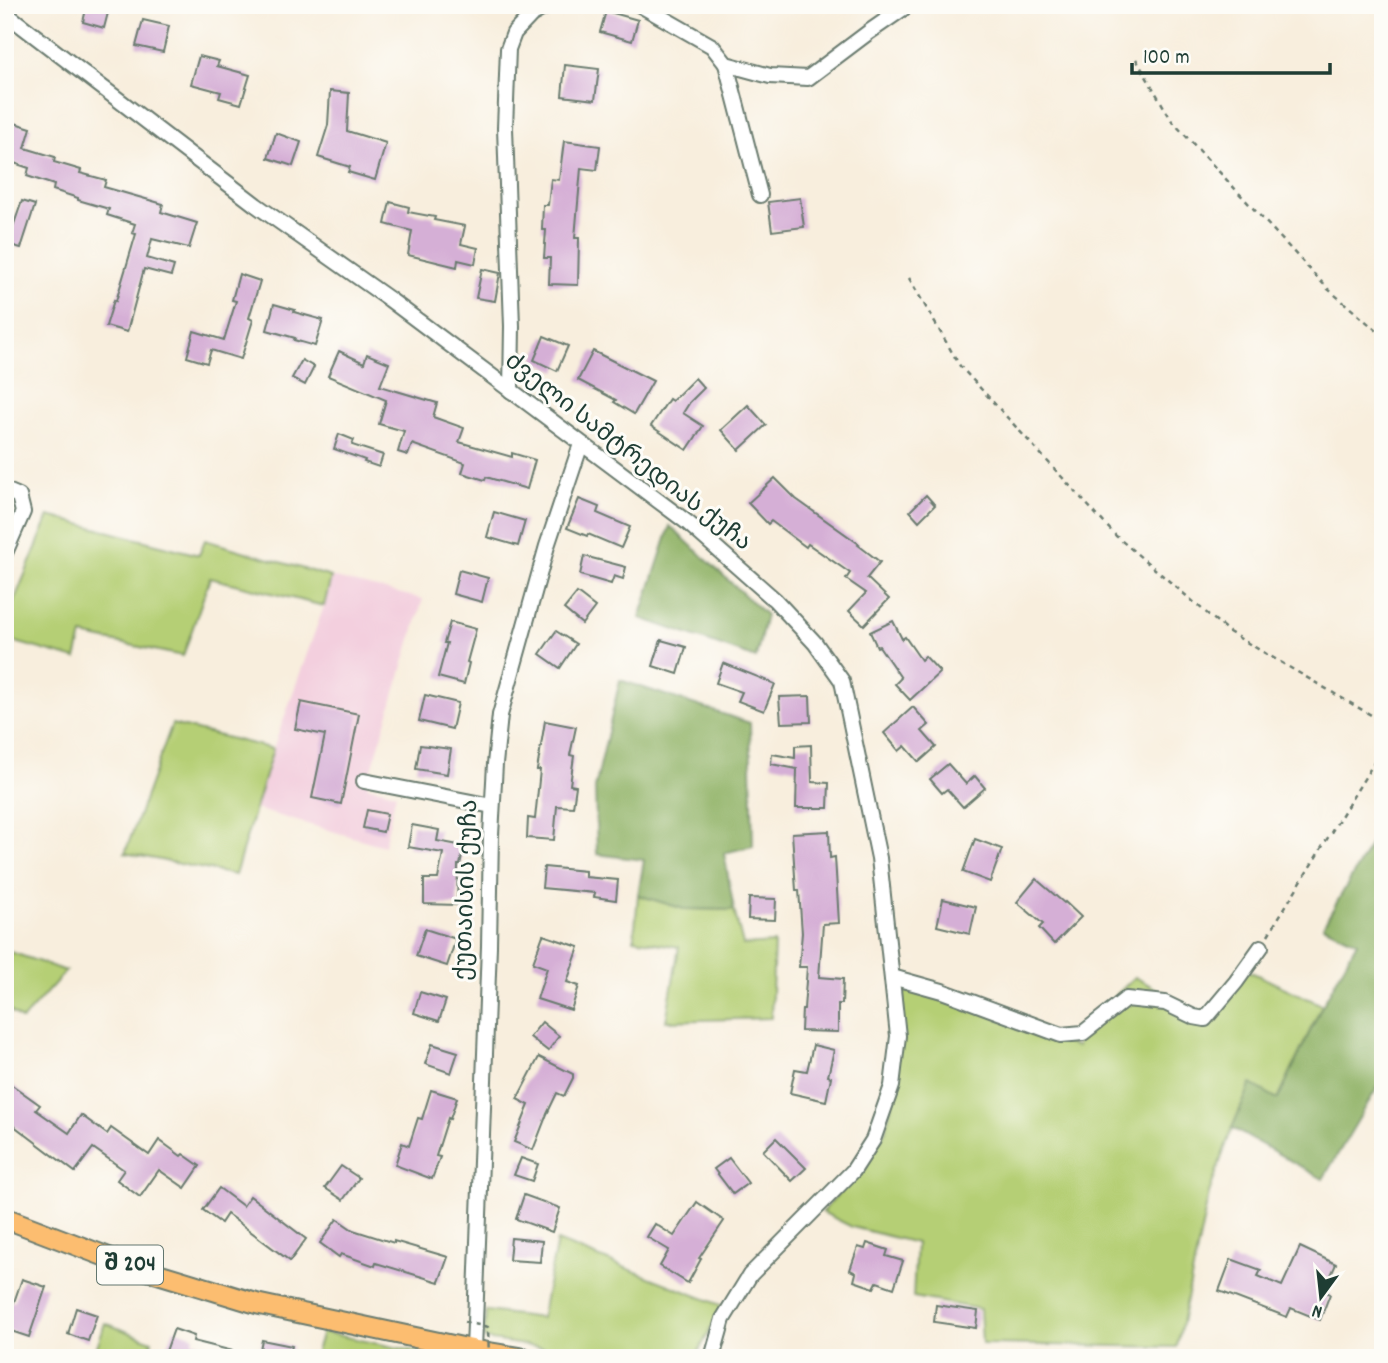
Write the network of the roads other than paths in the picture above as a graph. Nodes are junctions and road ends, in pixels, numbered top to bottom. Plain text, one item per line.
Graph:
1 (549, 5) edge
2 (640, 5) edge
3 (908, 5) edge
4 (5, 13) edge
5 (726, 64) junction
6 (760, 195) dead end
7 (511, 391) junction
8 (581, 444) junction
9 (5, 490) edge
10 (5, 553) edge
11 (364, 780) dead end
12 (492, 806) junction
13 (1261, 947) road end
14 (892, 977) junction
15 (5, 1218) edge
16 (482, 1354) edge
17 (522, 1358) edge
18 (712, 1358) edge

1 - 7 street
2 - 5 street
3 - 5 street
4 - 7 street, ძველი სამტრედიას ქუჩა
5 - 6 street
7 - 8 street, ძველი სამტრედიას ქუჩა
8 - 12 street, ქუთაისის ქუჩა
8 - 14 street, ძველი სამტრედიას ქუჩა
9 - 10 street
11 - 12 street
12 - 16 street, ქუთაისის ქუჩა
13 - 14 street
14 - 18 street, ძველი სამტრედიას ქუჩა
15 - 16 main road, შ 204
16 - 17 main road, შ 204

